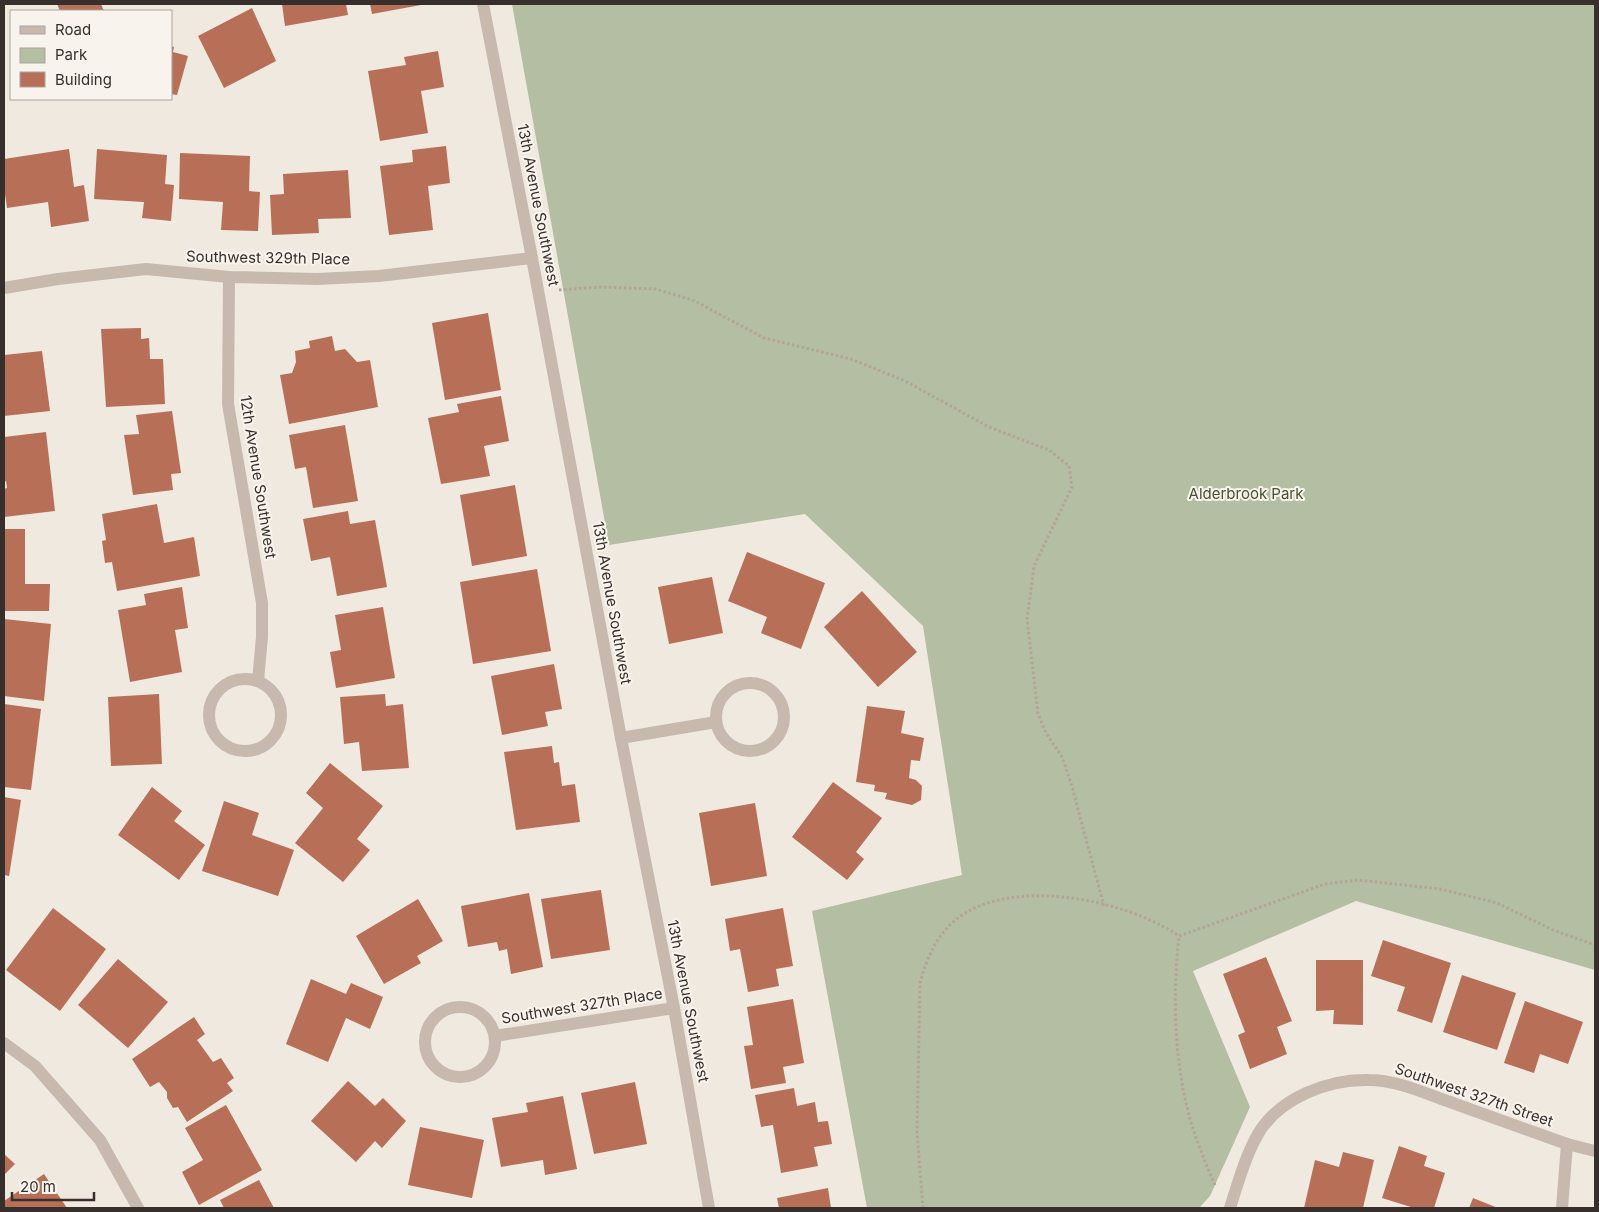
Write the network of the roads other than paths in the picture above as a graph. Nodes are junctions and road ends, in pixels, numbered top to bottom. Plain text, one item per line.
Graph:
1 (483, 4) edge
2 (532, 258) junction
3 (230, 277) junction
4 (4, 288) edge
5 (258, 681) junction
6 (716, 722) junction
7 (620, 738) junction
8 (674, 1008) junction
9 (495, 1036) junction
10 (4, 1043) edge
11 (1567, 1144) junction
12 (1595, 1151) edge
13 (138, 1208) edge
14 (709, 1208) edge
15 (1230, 1208) edge
16 (1562, 1208) edge

1 - 2 street, 13th Avenue Southwest
2 - 3 street, Southwest 329th Place
2 - 7 street, 13th Avenue Southwest
3 - 4 street, Southwest 329th Place
3 - 5 street, 12th Avenue Southwest
5 - 5 street
6 - 6 street
6 - 7 street
7 - 8 street, 13th Avenue Southwest
8 - 9 street, Southwest 327th Place
8 - 14 street, 13th Avenue Southwest
9 - 9 street, Southwest 327th Place
10 - 13 street
11 - 12 street, Southwest 327th Street
11 - 15 street, Southwest 327th Street
11 - 16 street

